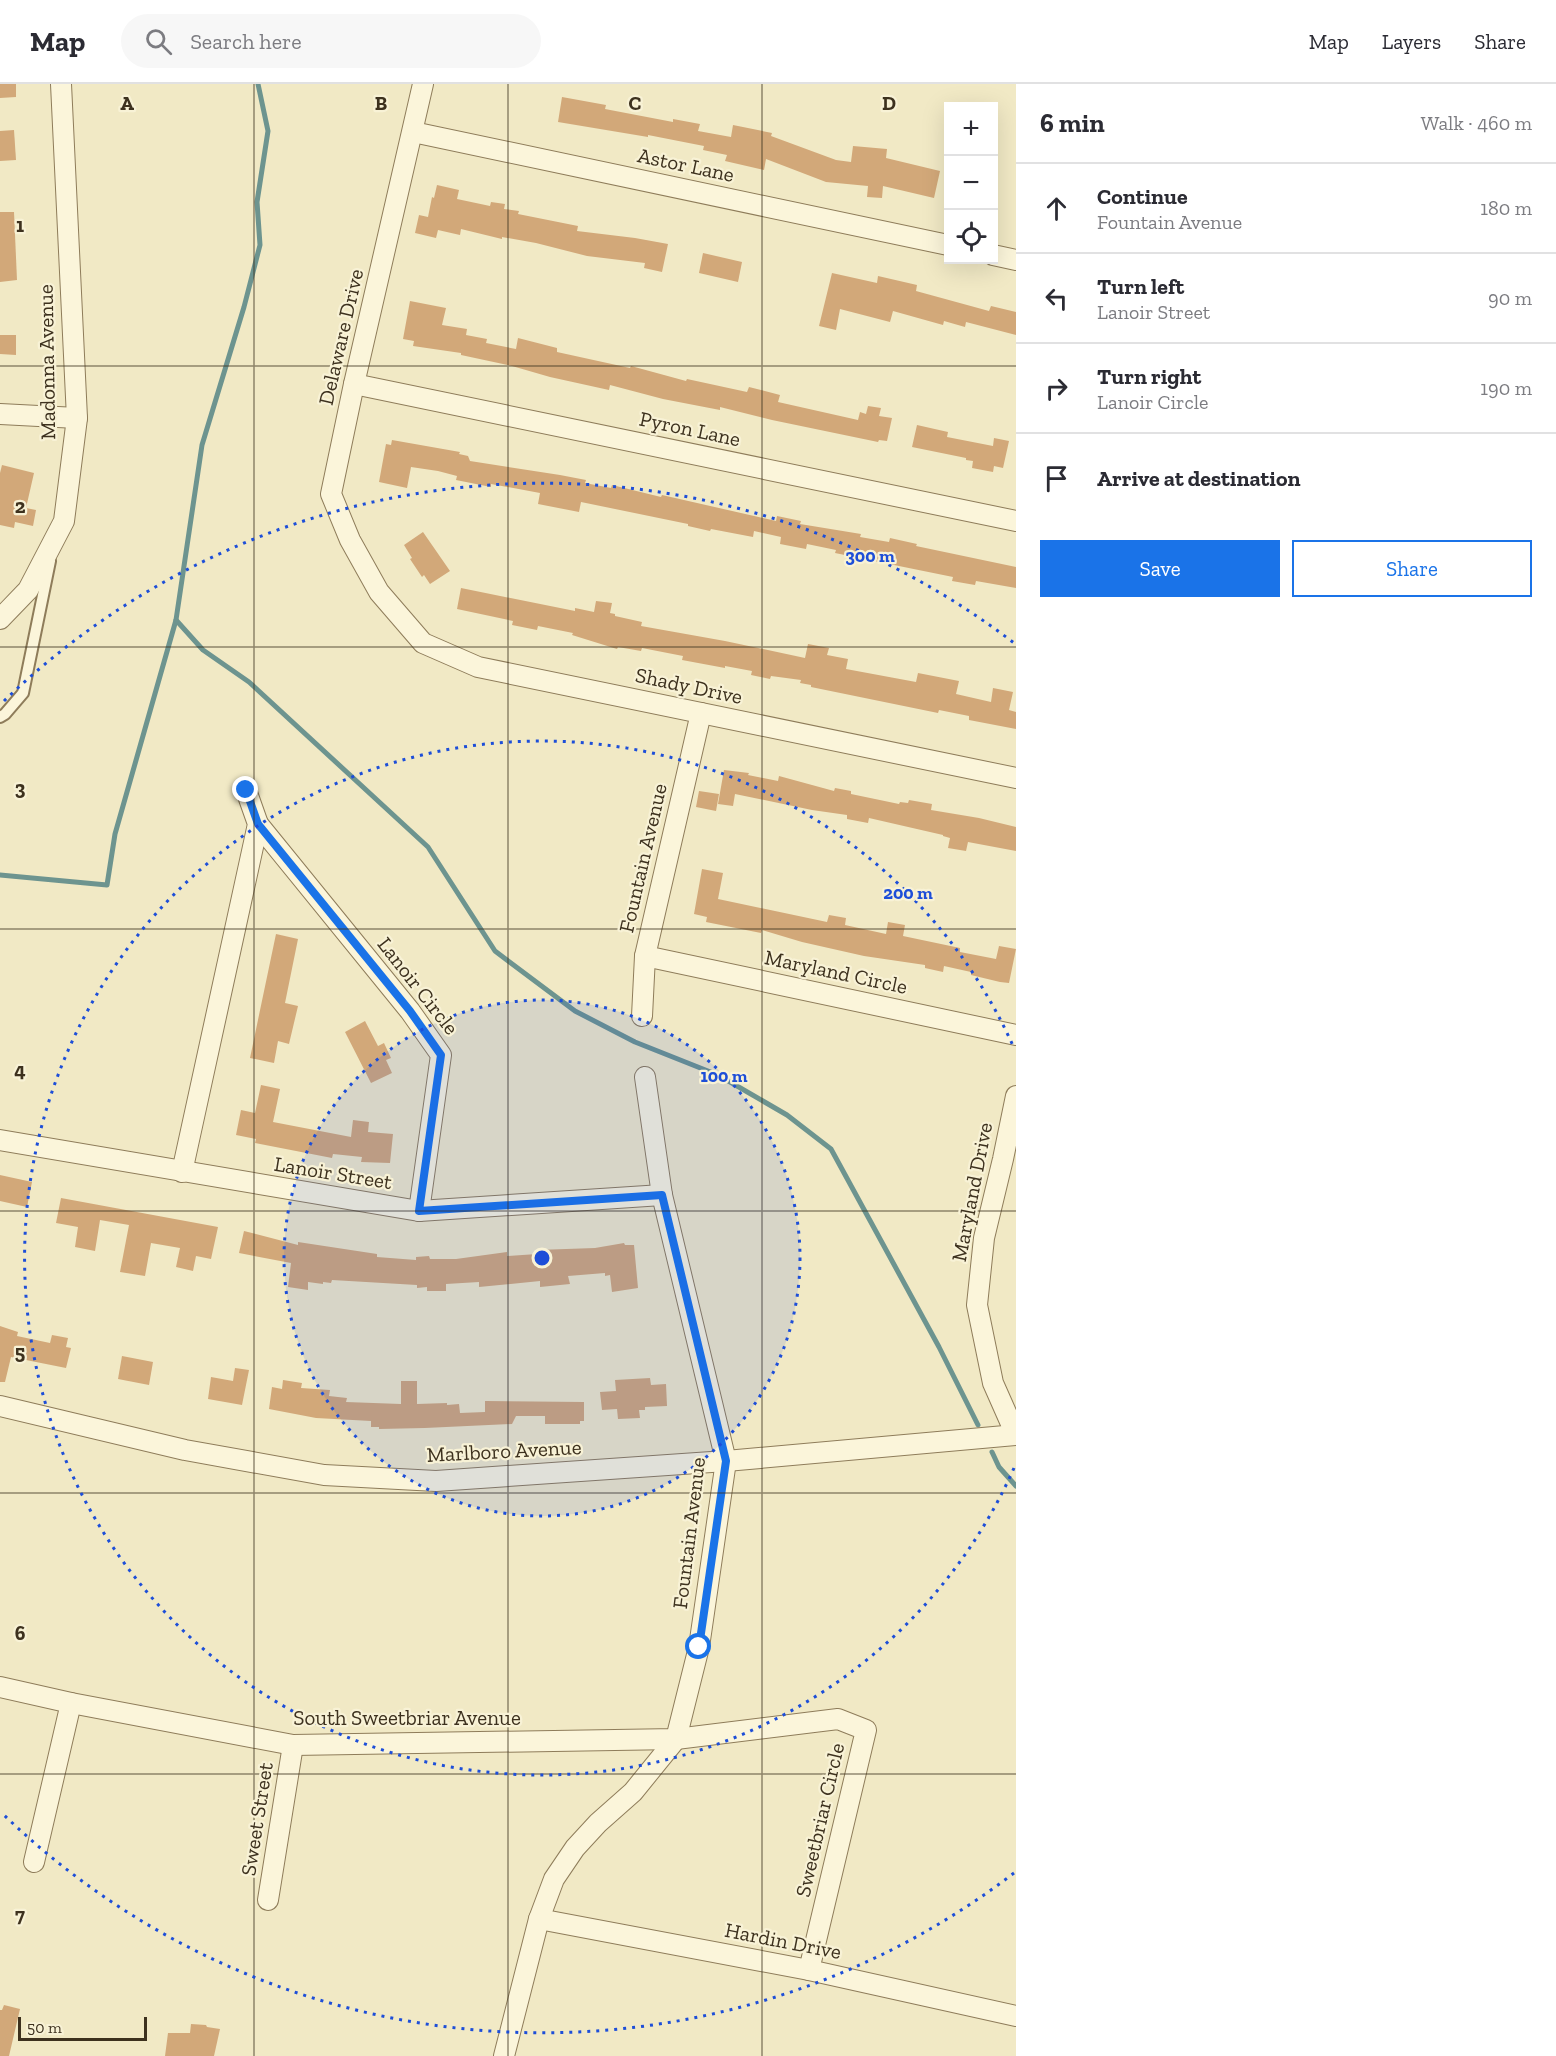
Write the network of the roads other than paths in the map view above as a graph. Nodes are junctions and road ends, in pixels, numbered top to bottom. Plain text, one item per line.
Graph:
1 (61, 84) edge
2 (423, 84) edge
3 (413, 132) junction
4 (944, 244) edge
5 (998, 256) edge
6 (1016, 260) edge
7 (354, 384) junction
8 (0, 414) edge
9 (77, 418) junction
10 (1016, 521) edge
11 (54, 540) junction
12 (379, 592) joint
13 (0, 619) edge
14 (701, 713) junction
15 (0, 717) edge
16 (1016, 778) edge
17 (246, 790) dead end
18 (258, 824) junction
19 (645, 956) junction
20 (642, 1016) dead end
21 (1016, 1035) edge
22 (645, 1077) dead end
23 (1016, 1096) edge
24 (0, 1140) edge
25 (182, 1172) junction
26 (662, 1195) junction
27 (419, 1211) junction
28 (0, 1406) edge
29 (1016, 1436) edge
30 (726, 1461) junction
31 (0, 1687) edge
32 (71, 1703) junction
33 (675, 1738) junction
34 (293, 1745) junction
35 (34, 1862) dead end
36 (268, 1900) dead end
37 (539, 1919) junction
38 (809, 1970) junction
39 (1016, 2016) edge
40 (504, 2056) edge

1 - 9 street, Madonna Avenue
2 - 3 street, Delaware Drive
3 - 4 street, Astor Lane
3 - 7 street, Delaware Drive
5 - 6 street
7 - 10 street, Pyron Lane
7 - 12 street, Delaware Drive
8 - 9 street
9 - 11 street, Madonna Avenue
11 - 13 street, Madonna Avenue
11 - 15 lane
12 - 14 street, Shady Drive
14 - 16 street, Shady Drive
14 - 19 street, Fountain Avenue
17 - 18 street, Lanoir Circle
18 - 25 street
18 - 27 street, Lanoir Circle
19 - 20 street, Fountain Avenue
19 - 21 street, Maryland Circle
22 - 26 street, Fountain Avenue
23 - 29 street, Maryland Drive
24 - 25 street, Lanoir Street
25 - 27 street, Lanoir Street
26 - 27 street, Lanoir Street
26 - 30 street, Fountain Avenue
28 - 30 street, Marlboro Avenue
29 - 30 street, Marlboro Avenue
30 - 33 street, Fountain Avenue
31 - 32 street, South Sweetbriar Avenue
32 - 34 street, South Sweetbriar Avenue
32 - 35 street
33 - 34 street, South Sweetbriar Avenue
33 - 37 street, Fountain Avenue
33 - 38 street, Sweetbriar Circle
34 - 36 street, Sweet Street
37 - 38 street, Hardin Drive
37 - 40 street, Fountain Avenue
38 - 39 street, Hardin Drive

